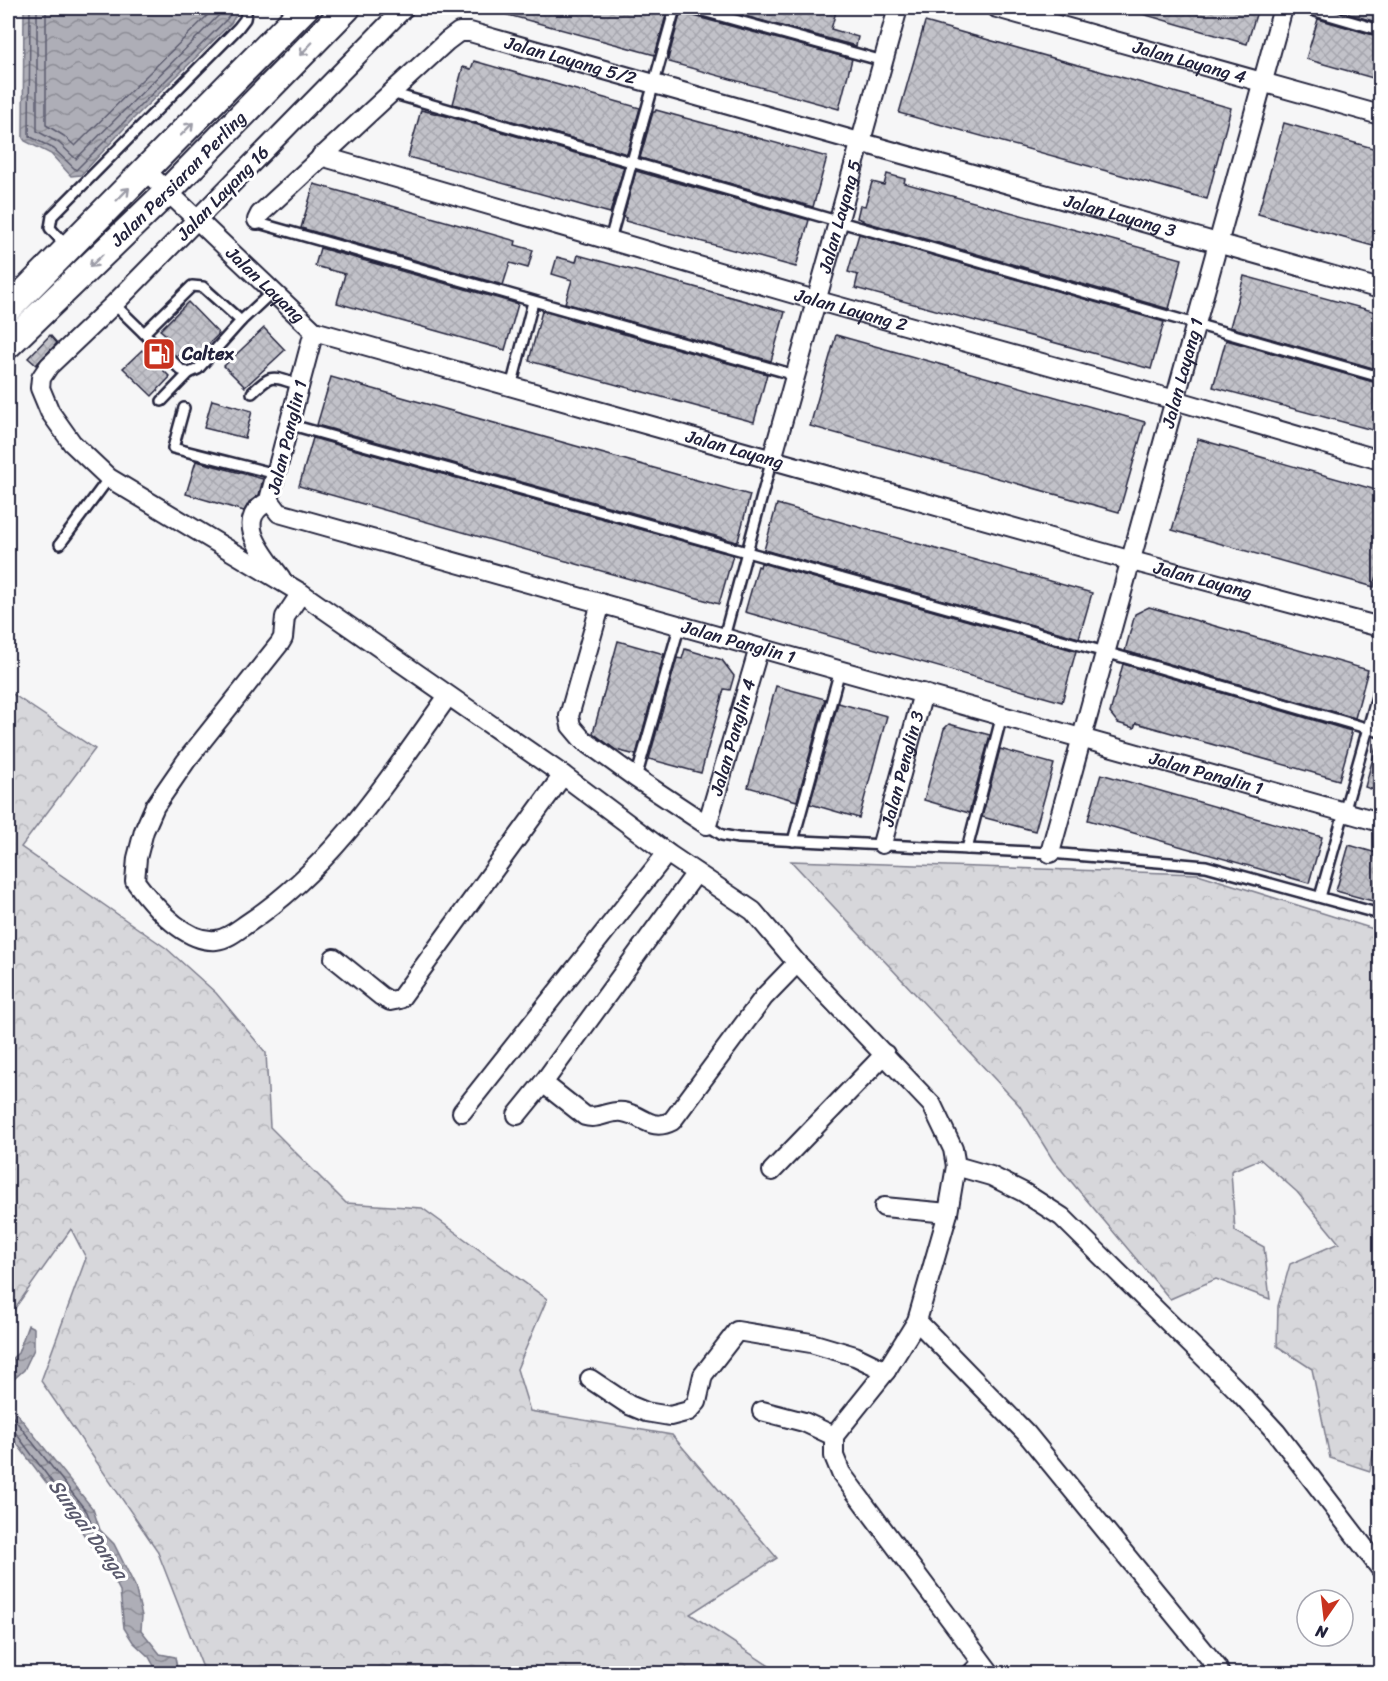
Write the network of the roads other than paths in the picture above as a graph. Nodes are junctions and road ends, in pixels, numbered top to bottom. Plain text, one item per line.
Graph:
1 (247, 8) edge
2 (305, 8) edge
3 (347, 8) edge
4 (404, 8) edge
5 (675, 8) edge
6 (692, 8) edge
7 (898, 8) edge
8 (997, 8) edge
9 (1283, 8) edge
10 (1305, 8) edge
11 (1380, 30) edge
12 (883, 61) junction
13 (1262, 82) junction
14 (655, 84) junction
15 (390, 93) junction
16 (1380, 115) edge
17 (859, 142) junction
18 (321, 156) junction
19 (631, 162) junction
20 (146, 171) junction
21 (168, 191) junction
22 (197, 219) junction
23 (257, 220) joint
24 (838, 220) junction
25 (610, 240) junction
26 (1218, 243) junction
27 (69, 249) junction
28 (1380, 289) edge
29 (272, 292) junction
30 (815, 300) junction
31 (533, 302) junction
32 (114, 304) junction
33 (8, 309) edge
34 (241, 321) junction
35 (1197, 323) junction
36 (314, 331) junction
37 (144, 333) junction
38 (155, 344) dead end
39 (8, 345) edge
40 (172, 361) dead end
41 (189, 373) junction
42 (795, 375) junction
43 (1380, 377) edge
44 (301, 385) junction
45 (511, 387) junction
46 (252, 393) dead end
47 (1176, 400) junction
48 (162, 401) dead end
49 (183, 408) dead end
50 (288, 424) junction
51 (772, 459) junction
52 (1380, 460) edge
53 (276, 474) junction
54 (110, 478) junction
55 (270, 501) junction
56 (60, 544) dead end
57 (747, 553) junction
58 (1132, 561) junction
59 (284, 583) junction
60 (301, 593) junction
61 (601, 603) junction
62 (680, 624) junction
63 (1380, 627) edge
64 (724, 637) junction
65 (759, 648) junction
66 (1106, 652) junction
67 (840, 670) junction
68 (1380, 686) edge
69 (923, 693) junction
70 (448, 696) junction
71 (1002, 715) junction
72 (1368, 729) junction
73 (1380, 732) edge
74 (1083, 738) junction
75 (563, 774) junction
76 (636, 778) junction
77 (1346, 811) junction
78 (1380, 822) edge
79 (707, 825) junction
80 (793, 841) junction
81 (882, 844) junction
82 (967, 849) junction
83 (667, 853) junction
84 (1050, 853) junction
85 (696, 873) junction
86 (1320, 897) junction
87 (1380, 914) edge
88 (334, 958) dead end
89 (797, 963) junction
90 (885, 1054) junction
91 (543, 1083) junction
92 (462, 1112) dead end
93 (517, 1115) dead end
94 (956, 1166) junction
95 (772, 1171) dead end
96 (884, 1206) dead end
97 (948, 1213) junction
98 (917, 1321) junction
99 (886, 1371) junction
100 (591, 1379) dead end
101 (762, 1411) dead end
102 (834, 1436) junction
103 (1380, 1568) edge
104 (981, 1658) junction
105 (965, 1674) edge
106 (992, 1674) edge
107 (1220, 1674) edge

1 - 27 lane
20 -> 2 main road, Jalan Persiaran Perling
3 -> 21 main road, Jalan Persiaran Perling
4 - 22 street, Jalan Layang 16
5 - 14 lane
6 - 12 lane
7 - 12 street, Jalan Layang 5
8 - 13 street, Jalan Layang 4
9 - 13 street, Jalan Layang 1
10 - 11 lane
12 - 17 street, Jalan Layang 5
13 - 16 street, Jalan Layang 4
13 - 26 street, Jalan Layang 1
14 - 15 street, Jalan Layang 5/2
14 - 17 street, Jalan Layang 5/2
14 - 19 lane
15 - 18 street, Jalan Layang 5/2
15 - 19 lane
17 - 24 street, Jalan Layang 5
17 - 26 street, Jalan Layang 3
18 - 23 street, Jalan Layang 5/2
18 - 25 street, Jalan Layang 2
19 - 24 lane
19 - 25 lane
20 - 21 street, Jalan Layang
27 -> 20 main road, Jalan Persiaran Perling
21 - 22 street, Jalan Layang
21 -> 39 main road, Jalan Persiaran Perling
22 - 29 street, Jalan Layang
22 - 32 street, Jalan Layang 16
23 - 31 lane
24 - 30 street, Jalan Layang 5
24 - 35 lane
25 - 30 street, Jalan Layang 2
26 - 28 street, Jalan Layang 3
26 - 35 street, Jalan Layang 1
27 - 33 main road, Jalan Persiaran Perling
29 - 34 lane
29 - 36 street, Jalan Layang
30 - 42 street, Jalan Layang 5
30 - 47 street, Jalan Layang 2
31 - 42 lane
31 - 45 lane
32 - 37 lane
32 - 54 street, Jalan Layang 16
34 - 37 lane
34 - 41 lane
35 - 43 lane
35 - 47 street, Jalan Layang 1
36 - 44 street, Jalan Panglin 1
36 - 45 street, Jalan Layang
37 - 38 lane
40 - 41 lane
41 - 48 lane
42 - 51 street, Jalan Layang 5
44 - 46 lane
44 - 50 street, Jalan Panglin 1
45 - 51 street, Jalan Layang
47 - 52 street, Jalan Layang 2
47 - 58 street, Jalan Layang 1
49 - 53 lane
50 - 53 street, Jalan Panglin 1
50 - 57 lane
51 - 57 lane
51 - 58 street, Jalan Layang
53 - 55 street, Jalan Panglin 1
54 - 56 lane
54 - 59 street
55 - 59 street
55 - 61 street, Jalan Panglin 1
57 - 64 lane
57 - 66 lane
58 - 63 street, Jalan Layang
58 - 66 street, Jalan Layang 1
59 - 60 street
60 - 70 street
60 - 70 street
61 - 62 street, Jalan Panglin 1
61 - 76 street
62 - 64 street, Jalan Panglin 1
62 - 76 lane
64 - 65 street, Jalan Panglin 1
65 - 67 street, Jalan Panglin 1
65 - 79 street, Jalan Panglin 4
66 - 72 lane
66 - 74 street, Jalan Layang 1
67 - 69 street, Jalan Panglin 1
67 - 80 lane
68 - 72 lane
69 - 71 street, Jalan Panglin 1
69 - 81 street, Jalan Penglin 3
70 - 75 street
71 - 74 street, Jalan Panglin 1
71 - 82 lane
72 - 73 lane
72 - 77 lane
74 - 77 street, Jalan Panglin 1
74 - 84 street, Jalan Layang 1
75 - 83 street
75 - 88 street
76 - 79 street
77 - 78 street, Jalan Panglin 1
77 - 86 lane
79 - 80 lane
80 - 81 lane
81 - 82 lane
82 - 84 lane
83 - 85 street
83 - 92 street
84 - 86 lane
85 - 89 street
85 - 91 street
86 - 87 lane
89 - 90 street
89 - 91 street
90 - 94 street
90 - 95 street
91 - 93 street
94 - 97 street
94 - 103 street
96 - 97 street
97 - 98 street
98 - 99 street
98 - 107 street
99 - 100 street
99 - 102 street
101 - 102 street
102 - 104 street
104 - 105 lane
104 - 106 street

